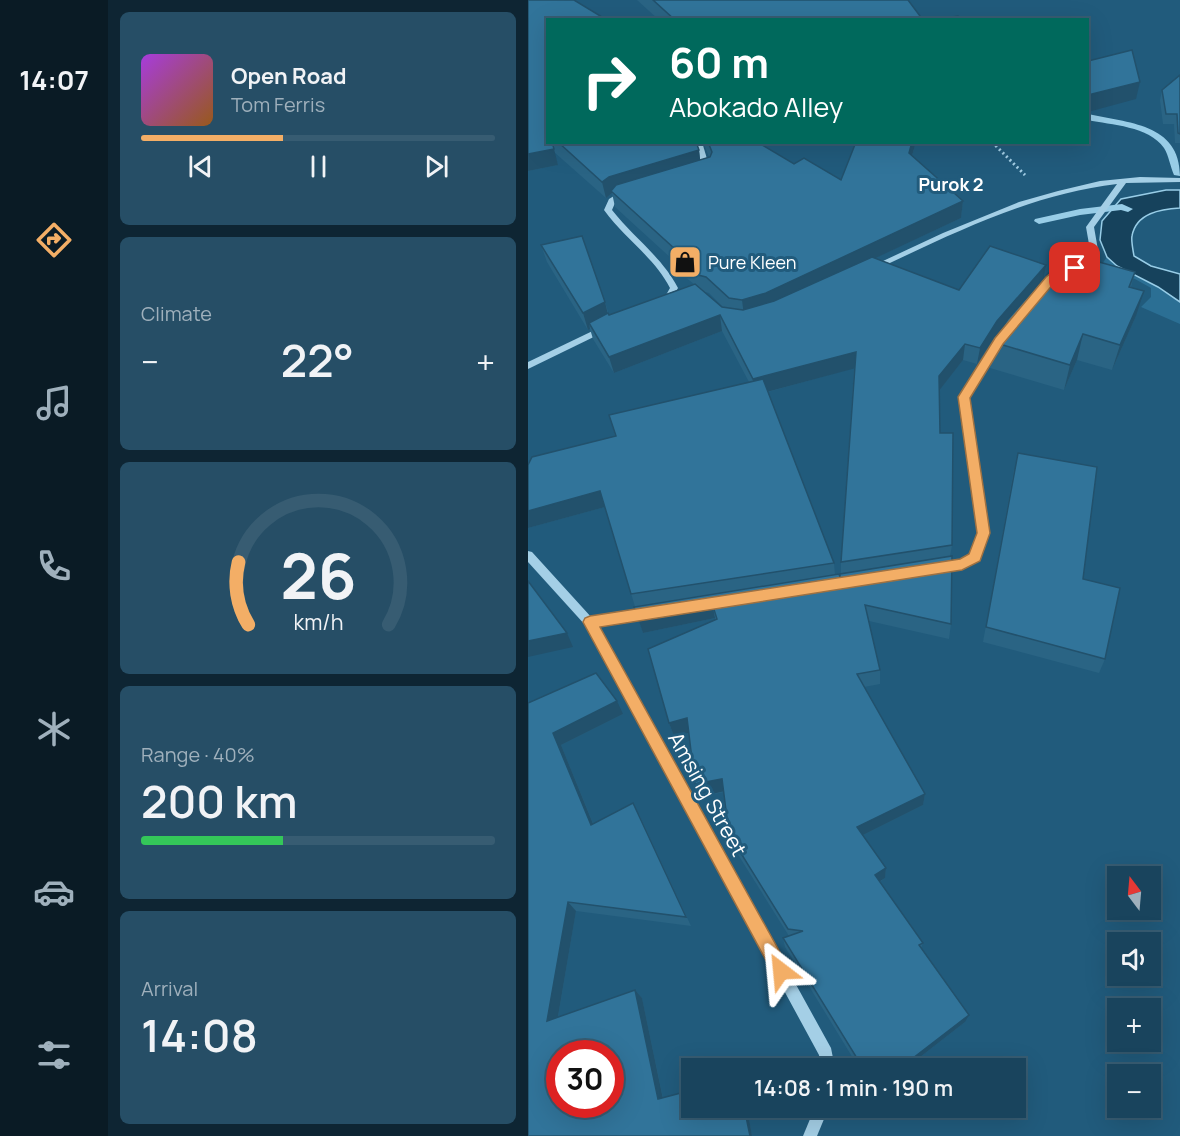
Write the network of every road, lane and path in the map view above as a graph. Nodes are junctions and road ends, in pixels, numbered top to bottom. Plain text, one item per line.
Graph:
1 (699, 144) edge
2 (994, 144) edge
3 (698, 172) edge
4 (1124, 180) junction
5 (1180, 180) edge
6 (638, 189) edge
7 (1046, 197) junction
8 (1094, 250) dead end
9 (867, 270) edge
10 (671, 296) edge
11 (616, 323) edge
12 (1006, 332) edge
13 (528, 366) edge
14 (528, 555) edge
15 (928, 569) edge
16 (658, 612) edge
17 (590, 622) junction
18 (827, 1058) edge
19 (817, 1118) edge
20 (810, 1136) edge

1 - 3 street
2 - 7 path
4 - 5 street
4 - 7 street
4 - 8 street
6 - 10 street
7 - 9 street
11 - 13 street
12 - 15 street
14 - 17 street, Amsing Street
16 - 17 street
17 - 18 street, Amsing Street
19 - 20 street

